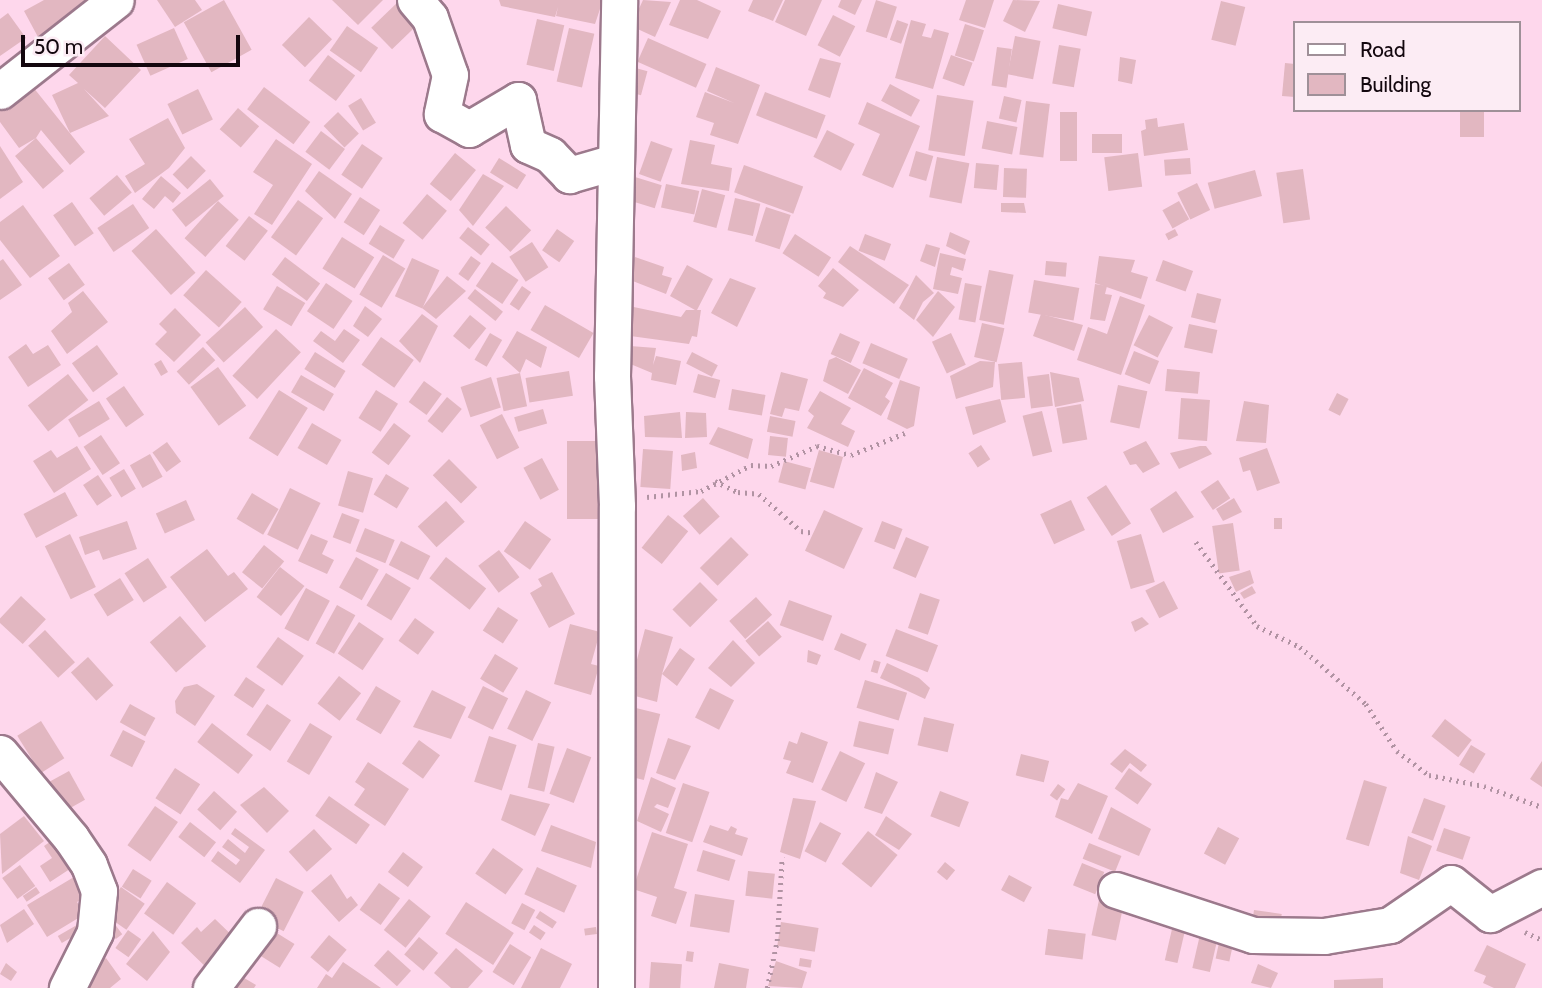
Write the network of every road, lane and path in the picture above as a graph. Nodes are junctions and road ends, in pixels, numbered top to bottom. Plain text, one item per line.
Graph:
1 (116, 0) edge
2 (415, 0) edge
3 (619, 0) edge
4 (0, 91) edge
5 (614, 162) junction
6 (905, 433) dead end
7 (715, 481) junction
8 (617, 506) junction
9 (814, 533) dead end
10 (1196, 542) dead end
11 (0, 753) edge
12 (1542, 807) edge
13 (782, 857) dead end
14 (1542, 887) edge
15 (1115, 890) dead end
16 (258, 926) dead end
17 (67, 988) edge
18 (211, 988) edge
19 (616, 988) edge
20 (766, 988) edge

1 - 4 street
2 - 5 street
3 - 5 street
5 - 8 street
6 - 7 path
7 - 8 path
7 - 9 path
8 - 19 street
10 - 12 path
11 - 17 street
13 - 20 path
14 - 15 street
16 - 18 street

